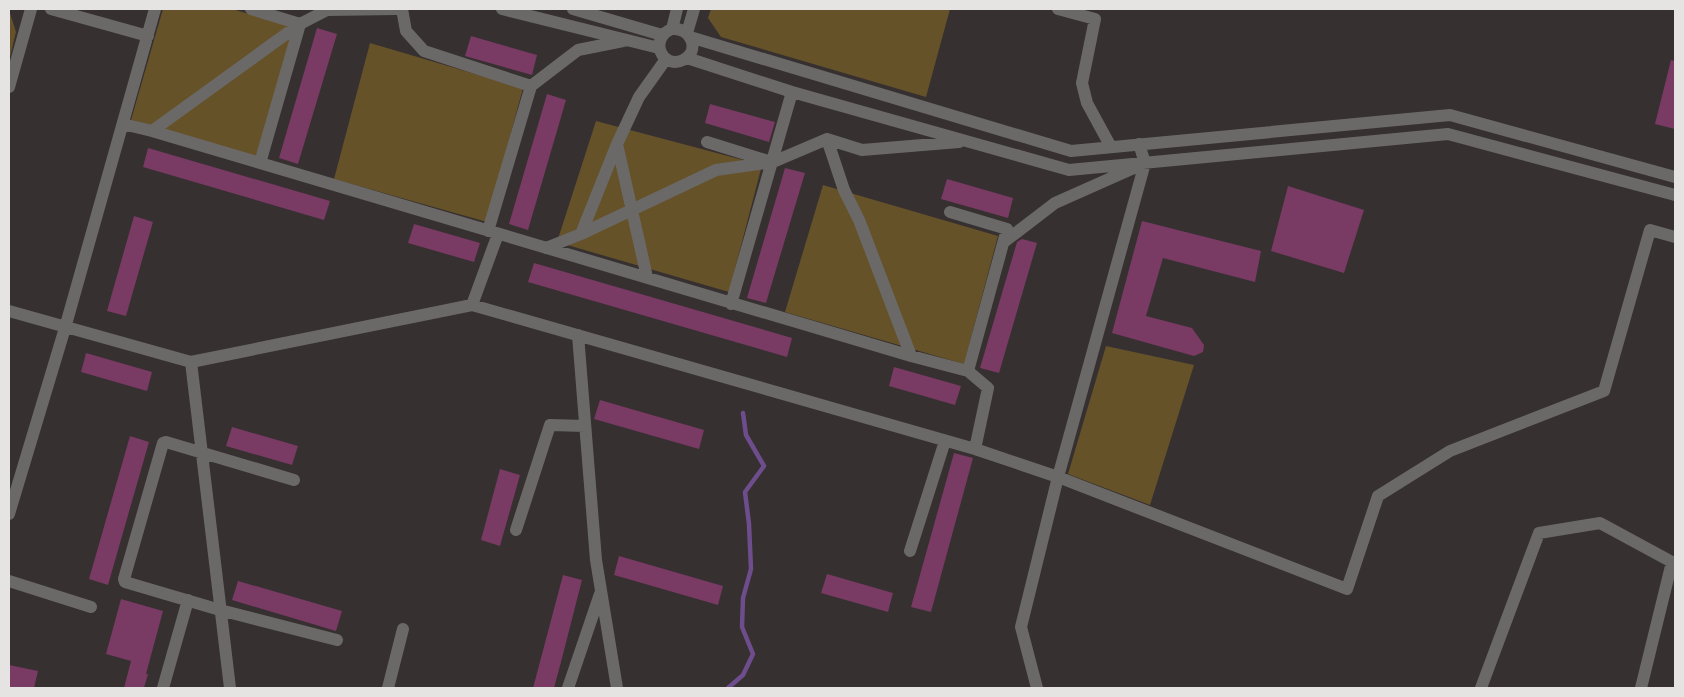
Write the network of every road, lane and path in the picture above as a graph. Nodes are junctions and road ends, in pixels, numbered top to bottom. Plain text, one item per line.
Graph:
1 (31, 9) edge
2 (50, 9) edge
3 (156, 9) edge
4 (251, 9) edge
5 (396, 9) edge
6 (402, 9) edge
7 (502, 9) edge
8 (573, 9) edge
9 (677, 9) edge
10 (694, 9) edge
11 (1058, 9) edge
12 (300, 24) junction
13 (667, 32) junction
14 (689, 35) junction
15 (148, 36) junction
16 (628, 40) junction
17 (659, 48) junction
18 (687, 58) junction
19 (666, 59) junction
20 (824, 77) junction
21 (531, 86) junction
22 (9, 87) edge
23 (792, 92) junction
24 (817, 99) junction
25 (123, 124) junction
26 (152, 131) junction
27 (827, 139) junction
28 (969, 141) junction
29 (707, 142) dead end
30 (617, 144) junction
31 (1139, 144) junction
32 (1111, 147) junction
33 (773, 162) junction
34 (260, 163) junction
35 (1145, 163) junction
36 (1675, 177) edge
37 (1675, 196) edge
38 (631, 210) junction
39 (950, 212) dead end
40 (493, 232) junction
41 (581, 234) junction
42 (1675, 237) edge
43 (1004, 242) junction
44 (546, 248) junction
45 (647, 277) junction
46 (732, 304) junction
47 (472, 305) junction
48 (9, 312) edge
49 (65, 328) junction
50 (578, 335) junction
51 (911, 356) junction
52 (191, 362) junction
53 (968, 371) junction
54 (585, 426) junction
55 (945, 441) junction
56 (976, 449) junction
57 (201, 452) junction
58 (1058, 477) junction
59 (294, 480) dead end
60 (9, 514) edge
61 (516, 530) dead end
62 (910, 551) dead end
63 (9, 581) edge
64 (601, 592) junction
65 (188, 600) junction
66 (90, 607) dead end
67 (220, 610) junction
68 (403, 629) dead end
69 (338, 640) dead end
70 (163, 688) edge
71 (230, 688) edge
72 (388, 688) edge
73 (568, 688) edge
74 (617, 688) edge
75 (1037, 688) edge
76 (1481, 688) edge
77 (1640, 688) edge

1 - 22 street
2 - 15 street
3 - 15 street
4 - 12 street
5 - 12 street
6 - 21 street
7 - 16 street
8 - 13 street
9 - 13 street
10 - 14 street
11 - 32 street
12 - 26 street
12 - 34 street
13 - 14 street
13 - 17 street
14 - 18 street
14 - 20 street
15 - 25 street
16 - 17 street
16 - 21 street
17 - 19 street
18 - 19 street
18 - 23 street
19 - 30 street
20 - 24 street
20 - 32 street
21 - 40 street
23 - 24 street
23 - 33 street
24 - 28 street
25 - 26 street
25 - 49 street
26 - 34 street
27 - 28 street
27 - 33 street
27 - 51 street
28 - 35 street
29 - 33 street
30 - 38 street
30 - 41 street
31 - 32 street
31 - 35 street
31 - 36 street
33 - 38 street
33 - 46 street
34 - 40 street
35 - 37 street
35 - 43 street
35 - 58 street
38 - 41 street
38 - 45 street
39 - 43 street
40 - 44 street
40 - 47 street
41 - 44 street
42 - 58 street
43 - 53 street
44 - 45 street
45 - 46 street
46 - 51 street
47 - 50 street
47 - 52 street
48 - 49 street
49 - 52 street
49 - 60 street
50 - 54 street
50 - 55 street
51 - 53 street
52 - 57 street
53 - 56 street
54 - 61 street
54 - 64 street
55 - 56 street
55 - 62 street
56 - 58 street
57 - 59 street
57 - 65 street
57 - 67 street
58 - 75 street
63 - 66 street
64 - 73 street
64 - 74 street
65 - 67 street
65 - 70 street
67 - 69 street
67 - 71 street
68 - 72 street
76 - 77 street

